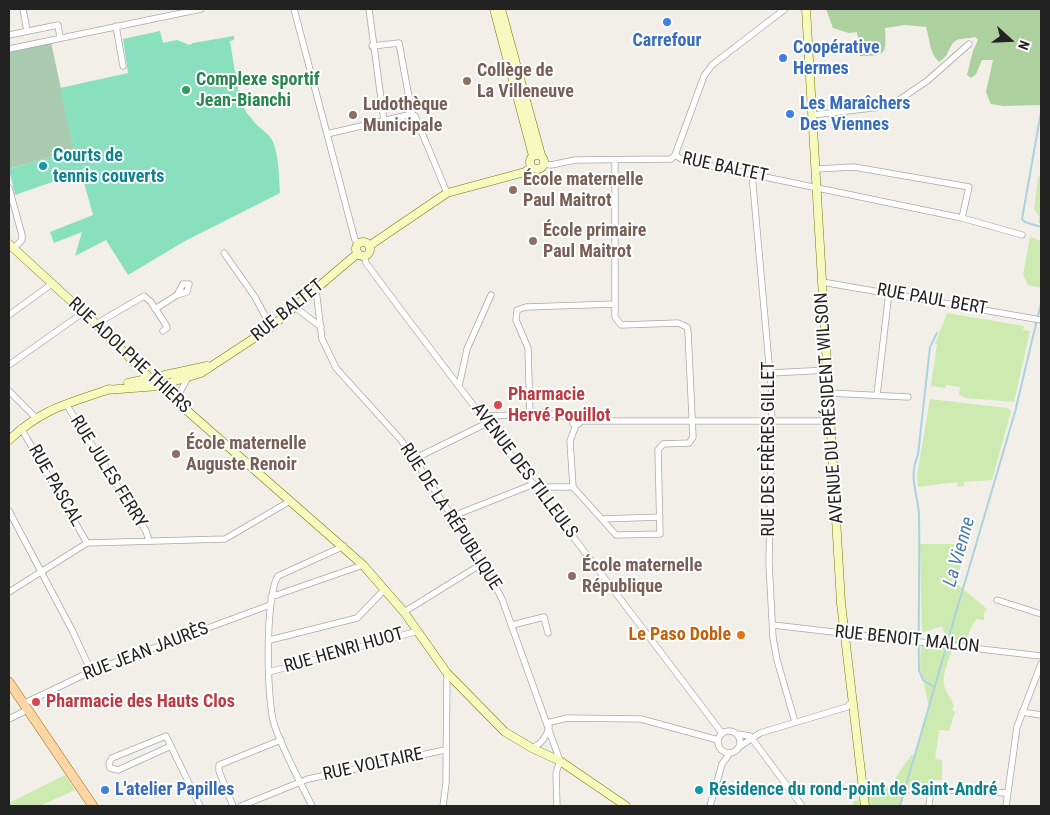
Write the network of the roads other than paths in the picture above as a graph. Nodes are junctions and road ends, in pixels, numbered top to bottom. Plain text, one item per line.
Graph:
1 (23, 9) edge
2 (201, 9) edge
3 (294, 9) edge
4 (369, 9) edge
5 (494, 9) edge
6 (501, 9) edge
7 (785, 9) edge
8 (806, 9) edge
9 (116, 26) junction
10 (27, 31) junction
11 (9, 34) edge
12 (60, 38) junction
13 (969, 44) dead end
14 (372, 46) junction
15 (9, 49) edge
16 (123, 66) dead end
17 (412, 114) junction
18 (812, 114) junction
19 (384, 121) junction
20 (327, 134) junction
21 (537, 156) junction
22 (675, 156) junction
23 (615, 160) junction
24 (544, 164) junction
25 (532, 167) junction
26 (816, 169) junction
27 (752, 174) junction
28 (816, 187) junction
29 (9, 188) edge
30 (447, 193) junction
31 (962, 218) junction
32 (1022, 236) dead end
33 (357, 242) junction
34 (11, 246) edge
35 (369, 246) junction
36 (224, 253) dead end
37 (361, 255) junction
38 (822, 282) junction
39 (53, 283) junction
40 (316, 290) junction
41 (889, 292) junction
42 (177, 295) dead end
43 (491, 295) dead end
44 (615, 304) junction
45 (295, 307) junction
46 (155, 309) junction
47 (84, 312) junction
48 (9, 314) edge
49 (1039, 320) edge
50 (96, 324) junction
51 (271, 327) junction
52 (321, 327) junction
53 (163, 331) dead end
54 (9, 365) edge
55 (214, 365) junction
56 (828, 370) junction
57 (771, 373) junction
58 (151, 379) junction
59 (187, 379) junction
60 (159, 386) junction
61 (459, 386) junction
62 (106, 390) junction
63 (9, 391) edge
64 (829, 393) junction
65 (877, 395) junction
66 (908, 397) dead end
67 (66, 404) junction
68 (181, 406) junction
69 (530, 414) junction
70 (831, 415) junction
71 (482, 416) junction
72 (35, 417) junction
73 (692, 419) junction
74 (772, 420) junction
75 (824, 421) junction
76 (487, 423) junction
77 (578, 423) junction
78 (832, 426) junction
79 (22, 428) junction
80 (9, 440) edge
81 (414, 459) junction
82 (534, 484) junction
83 (573, 487) junction
84 (539, 490) junction
85 (290, 501) junction
86 (9, 511) edge
87 (453, 516) junction
88 (660, 517) junction
89 (602, 519) junction
90 (149, 541) junction
91 (87, 544) junction
92 (344, 546) junction
93 (483, 563) junction
94 (363, 565) junction
95 (41, 572) junction
96 (385, 589) junction
97 (9, 592) edge
98 (272, 596) junction
99 (997, 600) dead end
100 (270, 605) junction
101 (404, 612) junction
102 (1041, 614) edge
103 (512, 625) junction
104 (773, 625) junction
105 (418, 631) junction
106 (548, 633) dead end
107 (845, 633) junction
108 (270, 640) junction
109 (1041, 656) edge
110 (1041, 664) edge
111 (92, 671) junction
112 (269, 672) junction
113 (446, 673) junction
114 (9, 682) edge
115 (854, 699) junction
116 (25, 707) junction
117 (847, 707) junction
118 (855, 710) junction
119 (1022, 712) junction
120 (1041, 714) edge
121 (9, 718) edge
122 (796, 722) junction
123 (548, 725) junction
124 (722, 733) junction
125 (737, 734) junction
126 (752, 739) junction
127 (281, 740) junction
128 (718, 740) junction
129 (170, 746) junction
130 (739, 747) junction
131 (532, 748) junction
132 (720, 749) junction
133 (445, 750) junction
134 (730, 753) junction
135 (560, 761) junction
136 (722, 764) junction
137 (300, 782) junction
138 (1007, 794) junction
139 (93, 806) edge
140 (200, 806) edge
141 (233, 806) edge
142 (241, 806) edge
143 (312, 806) edge
144 (443, 806) edge
145 (558, 806) edge
146 (626, 806) edge
147 (710, 806) edge
148 (802, 806) edge
149 (865, 806) edge
150 (929, 806) edge
151 (1006, 806) edge

1 - 10 street
2 - 9 street
3 - 20 street
4 - 14 street
5 - 21 street
6 - 21 street
7 - 22 street
8 - 18 street, AVENUE DU PRÉSIDENT WILSON
9 - 12 street
9 - 16 street
10 - 11 street
10 - 12 street
12 - 15 street
13 - 18 street
14 - 17 street
14 - 19 street
17 - 19 street
17 - 30 street
18 - 26 street, AVENUE DU PRÉSIDENT WILSON
19 - 20 street
20 - 33 street
21 - 24 street
21 - 25 street
22 - 23 street, RUE BALTET
22 - 27 street, RUE BALTET
23 - 24 street, RUE BALTET
23 - 44 street
24 - 25 street
25 - 30 street
26 - 28 street, AVENUE DU PRÉSIDENT WILSON
26 - 31 street
27 - 28 street, RUE BALTET
27 - 57 street, RUE DES FRÈRES GILLET
28 - 31 street, RUE BALTET
28 - 38 street, AVENUE DU PRÉSIDENT WILSON
29 - 34 street
30 - 35 street
31 - 32 street, RUE BALTET
33 - 35 street
33 - 37 street
34 - 39 street, RUE ADOLPHE THIERS
35 - 37 street
36 - 51 street
37 - 40 street, RUE BALTET
37 - 61 street, AVENUE DES TILLEULS
38 - 41 street, RUE PAUL BERT
38 - 56 street, AVENUE DU PRÉSIDENT WILSON
39 - 47 street, RUE ADOLPHE THIERS
39 - 48 street
40 - 45 street, RUE BALTET
40 - 52 street, RUE DE LA RÉPUBLIQUE
41 - 49 street, RUE PAUL BERT
41 - 65 street
42 - 46 street
43 - 61 street
44 - 69 street
44 - 73 street
45 - 51 street, RUE BALTET
45 - 52 street
46 - 50 street
46 - 53 street
47 - 50 street, RUE ADOLPHE THIERS
47 - 54 street
50 - 58 street, RUE ADOLPHE THIERS
51 - 55 street, RUE BALTET
52 - 81 street, RUE DE LA RÉPUBLIQUE
55 - 58 street, RUE BALTET
55 - 59 street, RUE BALTET
56 - 57 street
56 - 64 street, AVENUE DU PRÉSIDENT WILSON
57 - 74 street, RUE DES FRÈRES GILLET
58 - 60 street, RUE ADOLPHE THIERS
58 - 62 street, RUE BALTET
59 - 60 street, RUE BALTET
59 - 68 street
60 - 62 street, RUE BALTET
60 - 68 street, RUE ADOLPHE THIERS
61 - 71 street, AVENUE DES TILLEULS
62 - 67 street
63 - 72 street
64 - 65 street
64 - 70 street, AVENUE DU PRÉSIDENT WILSON
65 - 66 street
67 - 72 street
67 - 90 street, RUE JULES FERRY
68 - 85 street, RUE ADOLPHE THIERS
69 - 71 street
69 - 77 street
70 - 75 street
70 - 78 street, AVENUE DU PRÉSIDENT WILSON
71 - 76 street, AVENUE DES TILLEULS
72 - 79 street
73 - 74 street
73 - 77 street
73 - 88 street
74 - 75 street
74 - 104 street, RUE DES FRÈRES GILLET
75 - 78 street
76 - 81 street
76 - 82 street, AVENUE DES TILLEULS
77 - 83 street
78 - 107 street, AVENUE DU PRÉSIDENT WILSON
79 - 80 street
79 - 91 street, RUE PASCAL
81 - 87 street, RUE DE LA RÉPUBLIQUE
82 - 84 street, AVENUE DES TILLEULS
82 - 87 street
83 - 84 street
83 - 89 street
84 - 124 street, AVENUE DES TILLEULS
85 - 90 street
85 - 92 street, RUE ADOLPHE THIERS
86 - 95 street
87 - 93 street, RUE DE LA RÉPUBLIQUE
88 - 89 street
88 - 89 street
90 - 91 street
91 - 95 street
92 - 94 street, RUE ADOLPHE THIERS
92 - 98 street
93 - 101 street
93 - 103 street, RUE DE LA RÉPUBLIQUE
94 - 96 street, RUE ADOLPHE THIERS
94 - 98 street
95 - 97 street
95 - 111 street
96 - 101 street, RUE ADOLPHE THIERS
96 - 108 street
98 - 100 street
99 - 102 street
100 - 108 street
100 - 111 street, RUE JEAN JAURÈS
101 - 105 street, RUE ADOLPHE THIERS
103 - 106 street
103 - 123 street, RUE DE LA RÉPUBLIQUE
104 - 107 street, RUE BENOIT MALON
104 - 122 street, RUE DES FRÈRES GILLET
105 - 112 street, RUE HENRI HUOT
105 - 113 street, RUE ADOLPHE THIERS
107 - 109 street, RUE BENOIT MALON
107 - 115 street, AVENUE DU PRÉSIDENT WILSON
108 - 112 street
110 - 119 street
111 - 116 street, RUE JEAN JAURÈS
112 - 127 street
113 - 131 street, RUE ADOLPHE THIERS
113 - 133 street
114 - 116 main road
115 - 117 street
115 - 118 street, AVENUE DU PRÉSIDENT WILSON
116 - 121 street, RUE JEAN JAURÈS
116 - 139 main road
117 - 118 street
117 - 122 street
118 - 149 street, AVENUE DU PRÉSIDENT WILSON
119 - 120 street
119 - 138 street
122 - 126 street
123 - 128 street
123 - 131 street
123 - 135 street, RUE DE LA RÉPUBLIQUE
124 - 125 street
124 - 128 street
125 - 126 street
125 - 130 street
126 - 130 street
126 - 148 street
127 - 137 street
127 - 141 street
128 - 132 street
129 - 129 street
129 - 140 street
130 - 134 street
131 - 135 street, RUE ADOLPHE THIERS
132 - 134 street
132 - 136 street
133 - 137 street, RUE VOLTAIRE
133 - 144 street
134 - 136 street
135 - 145 street
135 - 146 street, RUE ADOLPHE THIERS
136 - 147 street
137 - 142 street, RUE VOLTAIRE
137 - 143 street
138 - 150 street
138 - 151 street

